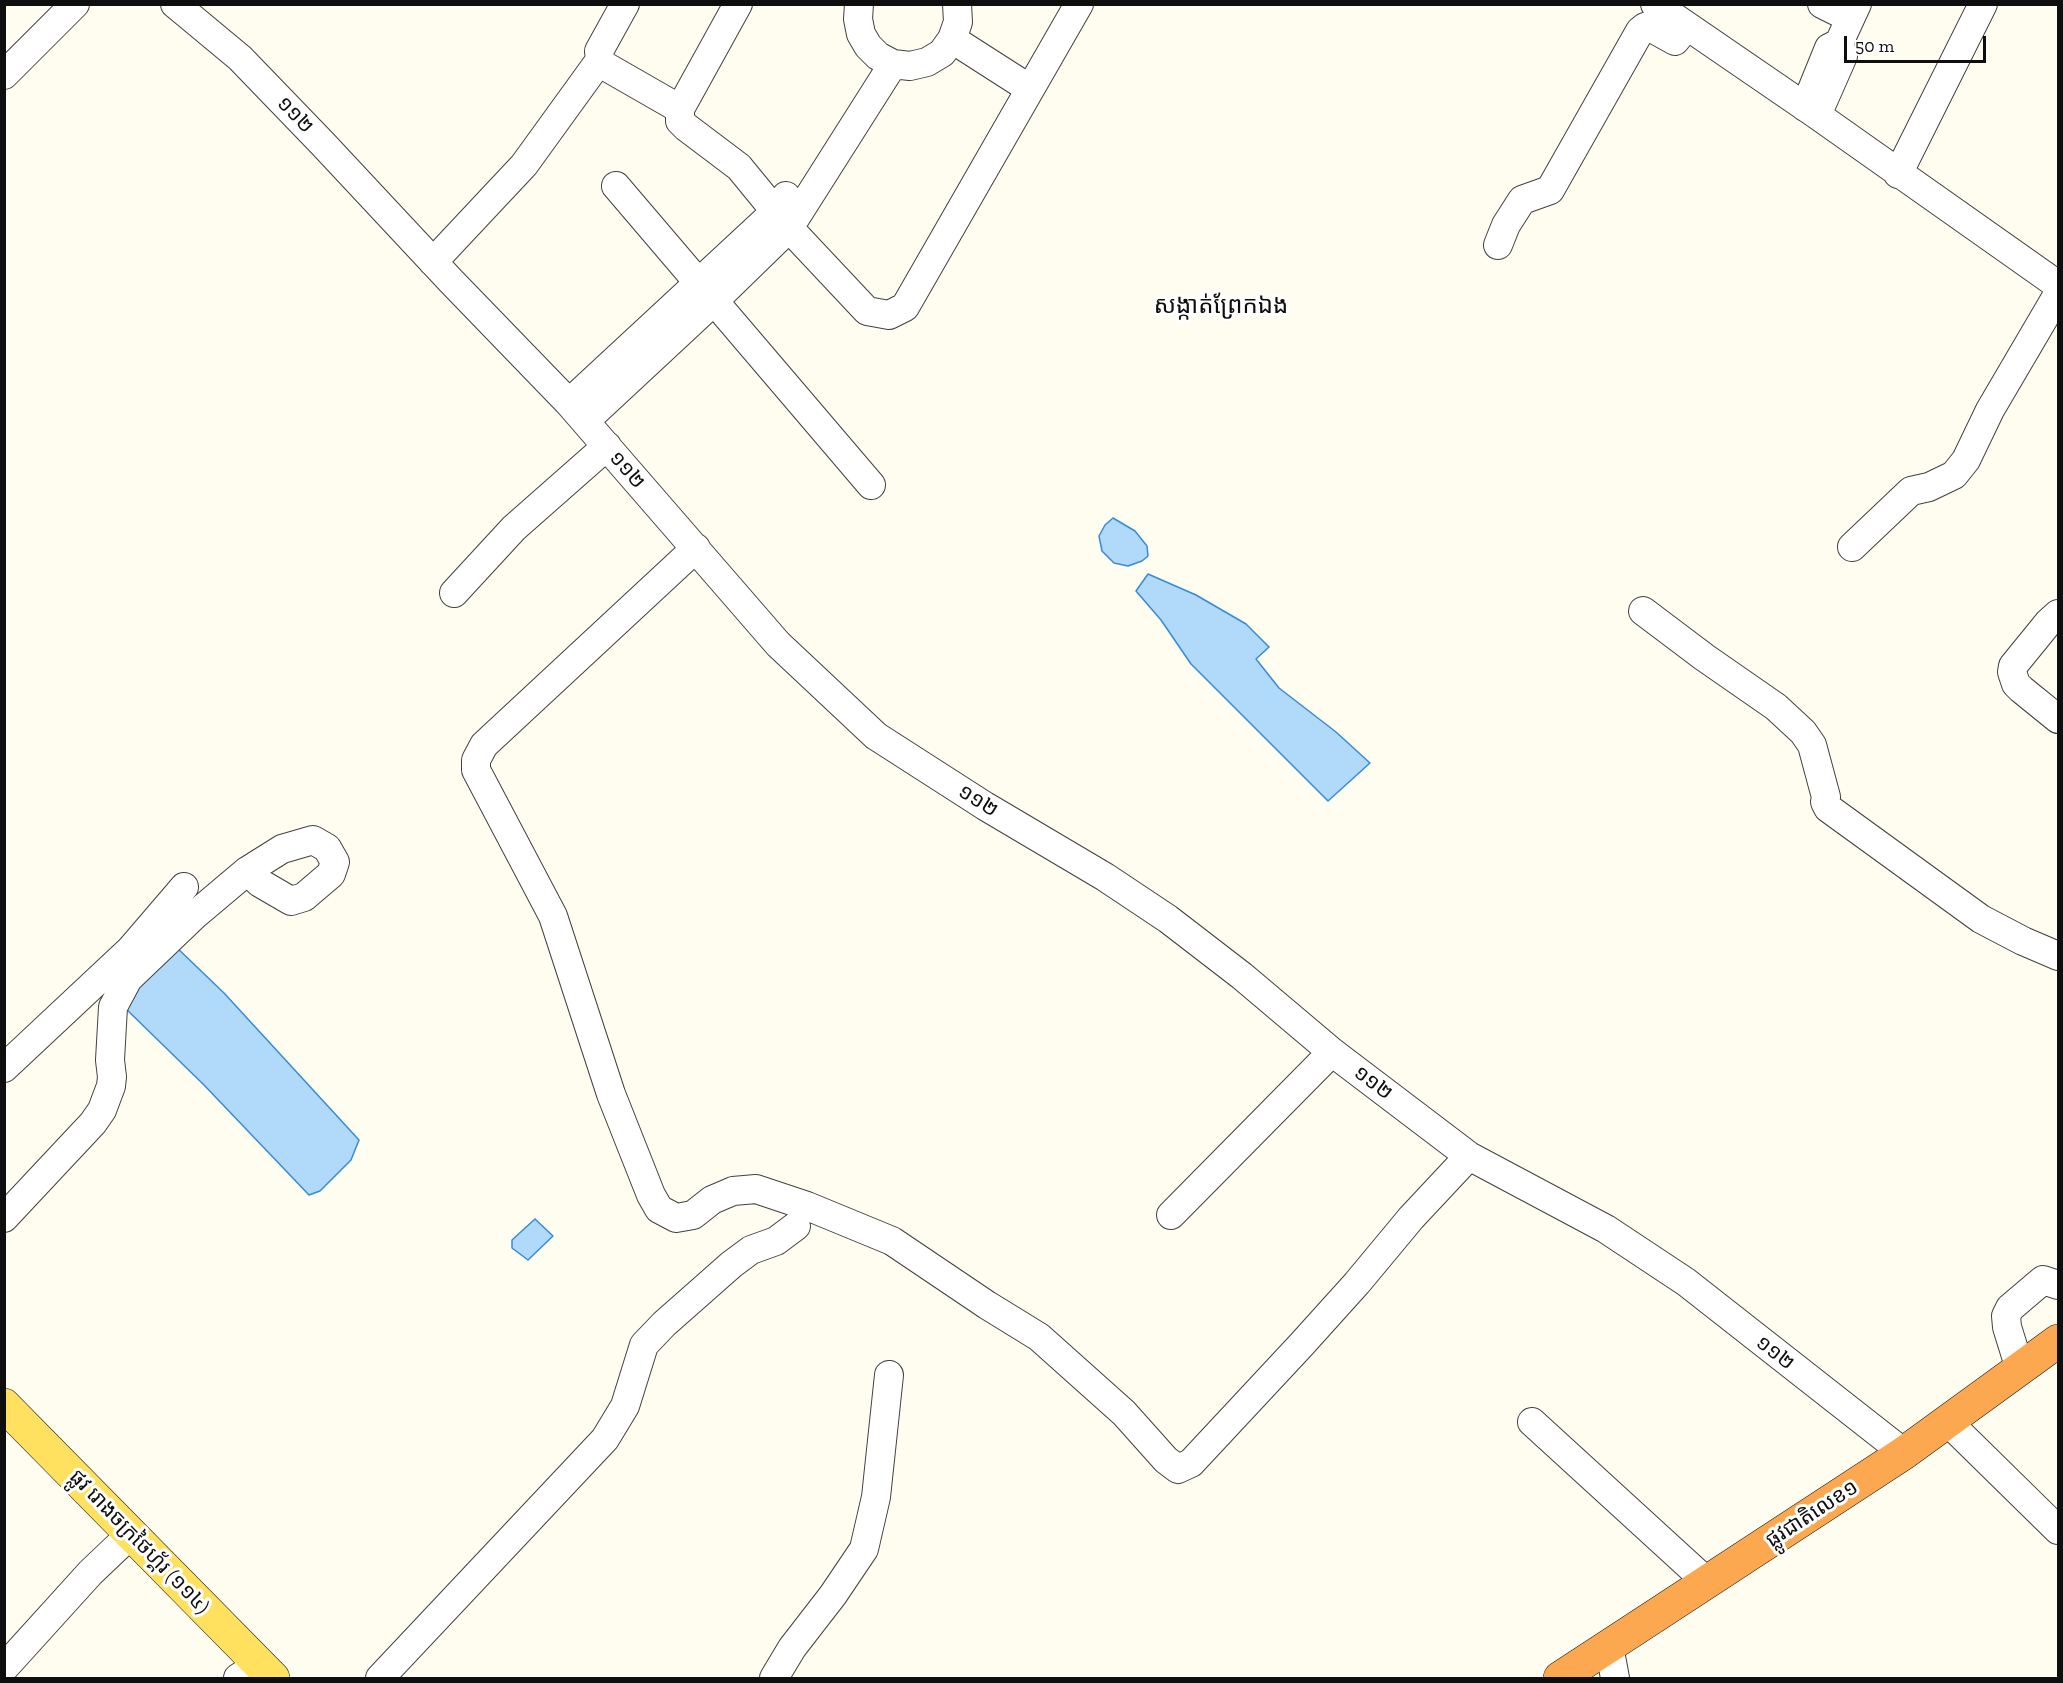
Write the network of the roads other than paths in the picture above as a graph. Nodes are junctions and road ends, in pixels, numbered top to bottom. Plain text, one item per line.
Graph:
1 (75, 4) edge
2 (176, 4) edge
3 (625, 4) edge
4 (738, 4) edge
5 (859, 4) edge
6 (957, 4) edge
7 (1079, 4) edge
8 (1655, 4) edge
9 (1822, 4) edge
10 (1983, 4) edge
11 (1849, 22) edge
12 (1687, 26) junction
13 (952, 39) junction
14 (600, 60) junction
15 (886, 60) junction
16 (4, 75) edge
17 (1030, 89) junction
18 (680, 109) junction
19 (1811, 111) junction
20 (1898, 174) junction
21 (616, 186) dead end
22 (782, 220) junction
23 (1498, 245) dead end
24 (433, 262) junction
25 (2058, 285) edge
26 (707, 292) junction
27 (2058, 294) edge
28 (577, 412) junction
29 (607, 446) junction
30 (871, 485) dead end
31 (1852, 547) dead end
32 (696, 549) junction
33 (454, 593) dead end
34 (1643, 611) dead end
35 (2058, 614) edge
36 (2058, 719) edge
37 (247, 870) dead end
38 (184, 887) dead end
39 (2058, 956) edge
40 (1332, 1052) junction
41 (4, 1068) edge
42 (1469, 1156) junction
43 (1171, 1215) dead end
44 (4, 1218) edge
45 (796, 1226) dead end
46 (2058, 1285) edge
47 (2058, 1341) edge
48 (2020, 1369) junction
49 (889, 1375) dead end
50 (4, 1405) edge
51 (1532, 1422) dead end
52 (1948, 1422) junction
53 (1904, 1454) junction
54 (2058, 1530) edge
55 (131, 1534) junction
56 (1707, 1582) junction
57 (1609, 1646) junction
58 (4, 1668) edge
59 (256, 1674) edge
60 (380, 1678) edge
61 (774, 1678) edge
62 (1560, 1678) edge
63 (1615, 1678) edge

1 - 16 street
2 - 24 street, ១១២
3 - 14 street
4 - 18 street
5 - 15 street
6 - 13 street
7 - 17 street
8 - 12 street
9 - 11 street
10 - 20 street
11 - 19 street
12 - 19 street
12 - 23 street
13 - 15 street
13 - 17 street
14 - 18 street
14 - 24 street
15 - 22 street
17 - 22 street
18 - 22 street
19 - 20 street
20 - 25 street
21 - 26 street
22 - 26 street
24 - 28 street, ១១២
26 - 28 street
26 - 30 street
27 - 31 street
28 - 29 street, ១១២
29 - 32 street, ១១២
29 - 33 street
32 - 40 street, ១១២
32 - 42 street
34 - 39 street
35 - 36 street
37 - 44 street
38 - 41 street
40 - 42 street, ១១២
40 - 43 street
42 - 53 street, ១១២
45 - 60 street
46 - 48 street
47 - 48 highway, ផ្លូវជាតិលេខ១
48 - 52 highway, ផ្លូវជាតិលេខ១
49 - 61 street
50 - 55 main road, ផ្លូវ រោងចក្រថៃហ្គ័រ (១១៤)
51 - 56 street
52 - 53 highway, ផ្លូវជាតិលេខ១
52 - 54 street
53 - 56 highway, ផ្លូវជាតិលេខ១
55 - 58 street
55 - 59 main road, ផ្លូវ រោងចក្រថៃហ្គ័រ (១១៤)
56 - 57 highway, ផ្លូវជាតិលេខ១
57 - 62 highway, ផ្លូវជាតិលេខ១
57 - 63 street

